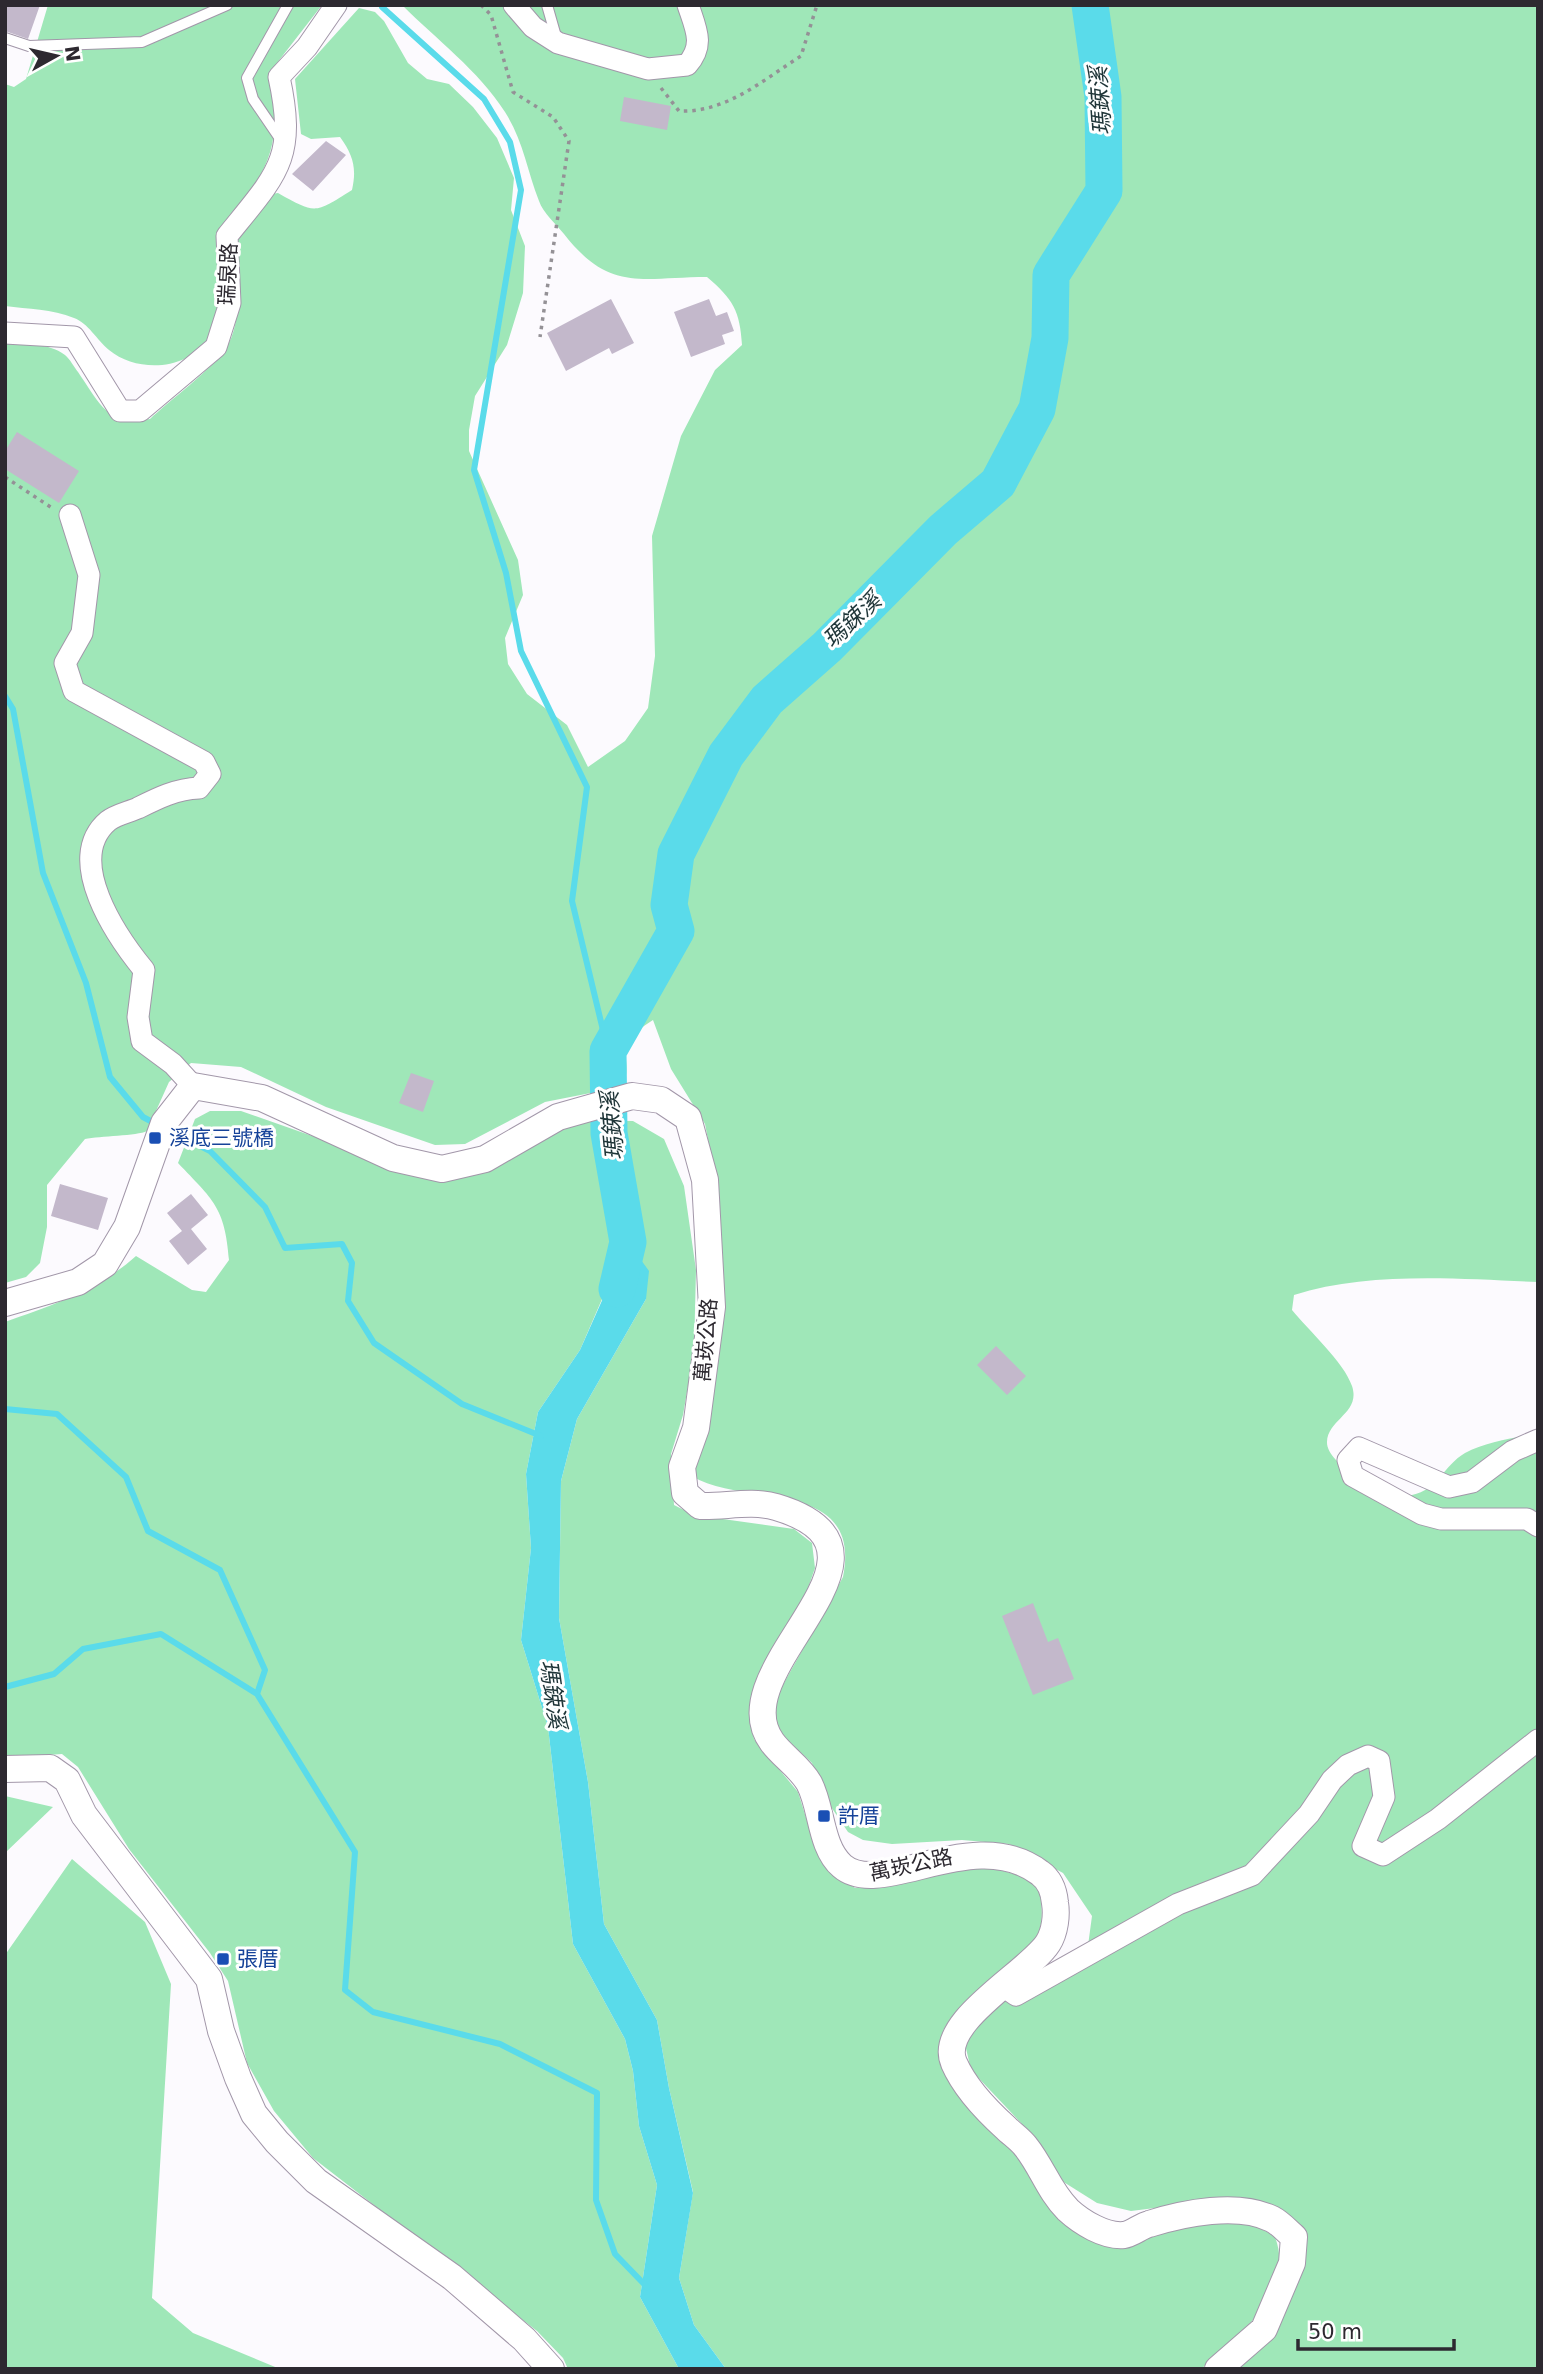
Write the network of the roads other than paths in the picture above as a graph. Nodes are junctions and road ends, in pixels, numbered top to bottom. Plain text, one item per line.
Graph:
1 (227, 5) edge
2 (288, 5) edge
3 (336, 5) edge
4 (514, 5) edge
5 (547, 5) edge
6 (688, 5) edge
7 (5, 38) edge
8 (558, 43) junction
9 (286, 148) junction
10 (5, 333) edge
11 (70, 515) road end
12 (193, 1086) junction
13 (5, 1303) edge
14 (1538, 1440) edge
15 (1538, 1525) edge
16 (1538, 1740) edge
17 (5, 1769) edge
18 (1003, 1986) junction
19 (551, 2369) edge
20 (1218, 2369) edge

1 - 7 lane
2 - 9 lane
3 - 9 street, 瑞泉路
4 - 8 street
5 - 8 lane
6 - 8 street
9 - 10 street, 瑞泉路
11 - 12 street
12 - 13 street
12 - 18 street, 萬崁公路
14 - 15 street
16 - 18 street
17 - 19 street
18 - 20 street, 萬崁公路

